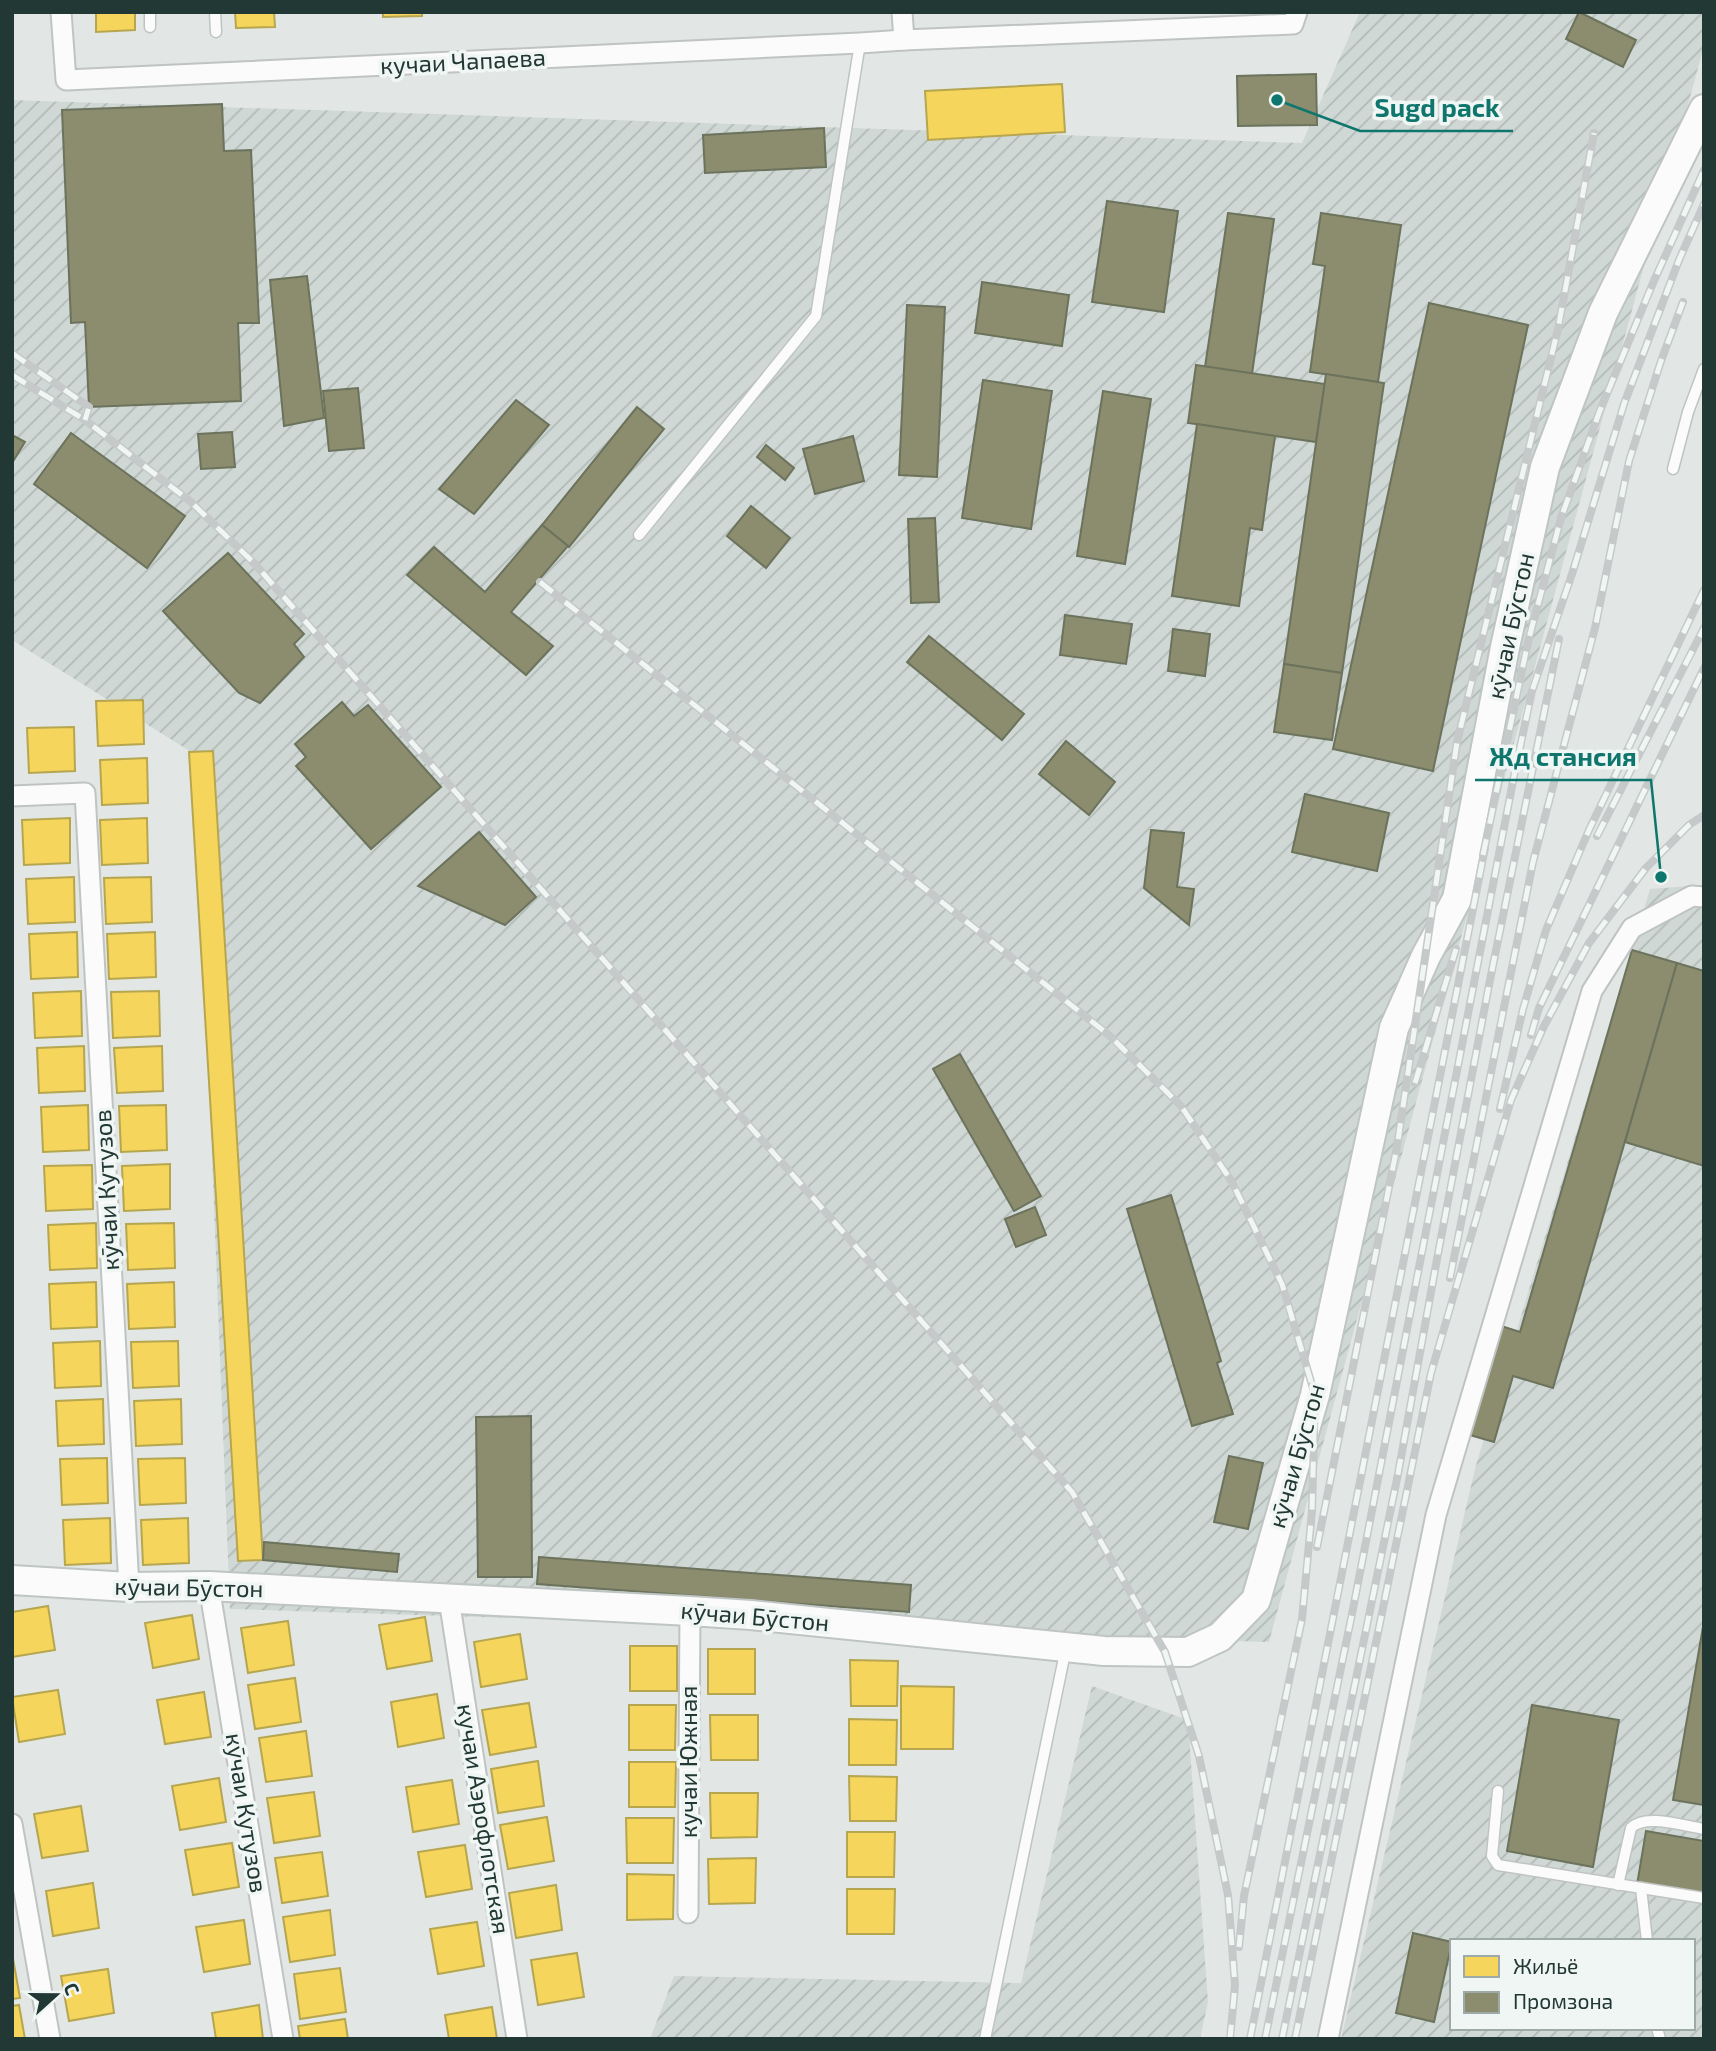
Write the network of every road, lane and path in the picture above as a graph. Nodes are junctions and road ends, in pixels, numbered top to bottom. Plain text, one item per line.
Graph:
1 (61, 12) edge
2 (150, 12) edge
3 (215, 12) edge
4 (902, 12) edge
5 (1295, 18) edge
6 (150, 27) dead end
7 (216, 32) dead end
8 (904, 40) junction
9 (860, 43) junction
10 (1704, 109) edge
11 (1704, 369) edge
12 (1673, 469) dead end
13 (639, 535) dead end
14 (12, 796) edge
15 (1704, 897) edge
16 (12, 1580) edge
17 (209, 1586) junction
18 (129, 1587) junction
19 (449, 1599) junction
20 (691, 1611) junction
21 (1067, 1647) junction
22 (1498, 1791) dead end
23 (12, 1824) edge
24 (1704, 1829) edge
25 (1618, 1885) junction
26 (1642, 1888) junction
27 (1704, 1899) edge
28 (688, 1913) dead end
29 (1647, 1939) edge
30 (50, 2039) edge
31 (283, 2039) edge
32 (517, 2039) edge
33 (985, 2039) edge
34 (1328, 2039) edge

1 - 9 street, кучаи Чапаева
2 - 6 lane
3 - 7 lane
4 - 8 street
5 - 8 street, кучаи Чапаева
8 - 9 street, кучаи Чапаева
9 - 13 lane
10 - 21 main road, кӯчаи Бӯстон
11 - 12 lane
14 - 18 street, кӯчаи Кутузов
15 - 34 street
16 - 18 main road, кӯчаи Бӯстон
17 - 18 main road, кӯчаи Бӯстон
17 - 19 main road, кӯчаи Бӯстон
17 - 31 street, кӯчаи Кутузов
19 - 20 main road, кӯчаи Бӯстон
19 - 32 street, кучаи Аэрофлотская
20 - 21 main road, кӯчаи Бӯстон
20 - 28 street, кучаи Южная
21 - 33 lane
22 - 25 lane
23 - 30 street
24 - 25 lane
25 - 26 lane
26 - 27 lane
26 - 29 lane

